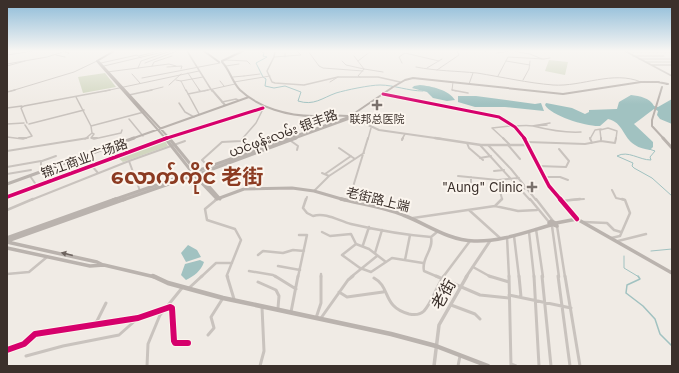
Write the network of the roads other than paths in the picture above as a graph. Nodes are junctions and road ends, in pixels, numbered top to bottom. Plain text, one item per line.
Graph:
1 (82, 68) edge
2 (104, 68) edge
3 (105, 68) edge
4 (135, 68) edge
5 (189, 68) edge
6 (197, 68) edge
7 (228, 68) edge
8 (268, 68) edge
9 (328, 68) edge
10 (428, 68) edge
11 (440, 68) edge
12 (502, 68) edge
13 (528, 68) edge
14 (657, 68) edge
15 (364, 69) joint
16 (181, 70) joint
17 (174, 71) junction
18 (199, 71) junction
19 (363, 71) junction
20 (436, 71) junction
21 (107, 72) junction
22 (242, 72) dead end
23 (383, 72) dead end
24 (188, 73) junction
25 (473, 73) junction
26 (666, 73) junction
27 (672, 73) edge
28 (132, 74) dead end
29 (181, 74) junction
30 (260, 74) dead end
31 (177, 75) junction
32 (244, 76) junction
33 (270, 76) junction
34 (498, 76) junction
35 (672, 76) edge
36 (203, 77) junction
37 (233, 77) junction
38 (338, 77) junction
39 (360, 77) junction
40 (142, 78) dead end
41 (191, 79) junction
42 (176, 80) junction
43 (246, 80) junction
44 (523, 80) junction
45 (181, 81) junction
46 (220, 81) dead end
47 (404, 81) junction
48 (330, 82) dead end
49 (400, 82) junction
50 (453, 82) junction
51 (641, 82) junction
52 (659, 82) junction
53 (663, 82) junction
54 (672, 82) edge
55 (140, 83) junction
56 (234, 83) junction
57 (469, 84) junction
58 (667, 84) junction
59 (169, 85) dead end
60 (120, 87) junction
61 (163, 87) dead end
62 (225, 87) junction
63 (662, 87) junction
64 (392, 88) junction
65 (212, 89) junction
66 (200, 91) junction
67 (7, 92) edge
68 (468, 93) dead end
69 (188, 94) junction
70 (384, 94) junction
71 (128, 96) junction
72 (76, 97) junction
73 (249, 97) junction
74 (238, 100) junction
75 (221, 102) junction
76 (179, 103) dead end
77 (225, 105) junction
78 (23, 106) junction
79 (264, 107) junction
80 (7, 108) edge
81 (84, 110) junction
82 (143, 112) junction
83 (199, 114) junction
84 (193, 117) junction
85 (350, 117) junction
86 (129, 119) dead end
87 (550, 123) dead end
88 (7, 124) edge
89 (26, 124) junction
90 (547, 125) dead end
91 (91, 126) junction
92 (512, 126) junction
93 (532, 126) junction
94 (371, 128) junction
95 (602, 128) junction
96 (160, 129) junction
97 (122, 130) dead end
98 (581, 132) dead end
99 (92, 133) junction
100 (405, 134) junction
101 (143, 136) junction
102 (7, 137) edge
103 (167, 138) junction
104 (402, 140) dead end
105 (185, 141) dead end
106 (291, 141) junction
107 (601, 141) junction
108 (467, 143) junction
109 (592, 143) junction
110 (479, 144) junction
111 (508, 144) junction
112 (528, 144) junction
113 (173, 145) junction
114 (488, 145) junction
115 (671, 146) edge
116 (339, 148) dead end
117 (560, 149) dead end
118 (297, 150) dead end
119 (7, 151) edge
120 (364, 153) junction
121 (56, 156) dead end
122 (351, 156) junction
123 (491, 156) junction
124 (480, 158) junction
125 (355, 159) junction
126 (520, 159) dead end
127 (483, 160) dead end
128 (41, 161) junction
129 (129, 161) junction
130 (172, 164) dead end
131 (60, 166) junction
132 (92, 166) junction
133 (538, 166) junction
134 (7, 167) edge
135 (209, 167) junction
136 (31, 170) dead end
137 (504, 170) junction
138 (494, 171) dead end
139 (41, 172) junction
140 (98, 173) junction
141 (195, 173) junction
142 (7, 174) edge
143 (30, 176) junction
144 (329, 176) junction
145 (458, 176) dead end
146 (471, 177) junction
147 (544, 177) junction
148 (176, 178) junction
149 (519, 178) junction
150 (512, 179) junction
151 (492, 180) junction
152 (568, 180) dead end
153 (7, 185) edge
154 (471, 185) dead end
155 (37, 186) junction
156 (521, 189) junction
157 (527, 189) junction
158 (499, 190) junction
159 (612, 190) dead end
160 (141, 192) junction
161 (314, 192) junction
162 (7, 197) edge
163 (307, 197) dead end
164 (218, 199) junction
165 (584, 200) dead end
166 (561, 201) junction
167 (495, 206) junction
168 (7, 210) edge
169 (469, 210) junction
170 (537, 210) junction
171 (391, 211) junction
172 (413, 218) junction
173 (577, 220) junction
174 (582, 222) junction
175 (553, 224) junction
176 (369, 227) junction
177 (536, 229) junction
178 (382, 230) junction
179 (438, 231) junction
180 (529, 231) junction
181 (322, 232) dead end
182 (621, 232) junction
183 (646, 234) dead end
184 (299, 235) dead end
185 (410, 235) junction
186 (514, 235) junction
187 (431, 237) junction
188 (508, 237) junction
189 (501, 238) junction
190 (610, 238) junction
191 (7, 240) edge
192 (490, 241) junction
193 (615, 241) junction
194 (470, 242) junction
195 (356, 244) junction
196 (363, 245) junction
197 (7, 248) edge
198 (304, 251) junction
199 (376, 254) junction
200 (258, 255) dead end
201 (48, 257) junction
202 (405, 260) junction
203 (386, 262) junction
204 (232, 263) junction
205 (424, 263) junction
206 (104, 265) junction
207 (278, 266) dead end
208 (473, 267) junction
209 (360, 268) junction
210 (300, 270) junction
211 (249, 271) dead end
212 (672, 273) edge
213 (7, 274) edge
214 (320, 274) dead end
215 (374, 278) dead end
216 (442, 279) junction
217 (258, 282) dead end
218 (509, 282) junction
219 (183, 287) junction
220 (460, 287) junction
221 (188, 289) junction
222 (296, 289) junction
223 (338, 292) junction
224 (384, 292) junction
225 (509, 296) junction
226 (521, 297) junction
227 (223, 298) junction
228 (234, 300) junction
229 (536, 300) junction
230 (546, 302) junction
231 (106, 303) dead end
232 (450, 305) junction
233 (263, 306) junction
234 (561, 306) junction
235 (166, 307) junction
236 (571, 308) junction
237 (278, 310) junction
238 (291, 313) junction
239 (138, 318) junction
240 (318, 319) junction
241 (480, 319) dead end
242 (91, 326) junction
243 (208, 335) dead end
244 (188, 344) dead end
245 (436, 346) junction
246 (7, 350) edge
247 (26, 356) dead end
248 (460, 356) junction
249 (511, 365) edge
250 (147, 366) edge
251 (260, 366) edge
252 (434, 366) edge
253 (458, 366) edge
254 (488, 366) edge
255 (516, 366) edge
256 (539, 366) edge
257 (551, 366) edge
258 (570, 366) edge
259 (580, 366) edge

1 - 67 street
2 - 21 main road
3 - 21 main road
4 - 21 street
5 - 16 street
6 - 18 street
7 - 37 main road
8 - 33 street
9 - 19 street
10 - 20 street
11 - 20 street
12 - 34 street
13 - 44 street
14 - 26 street
15 - 19 street
15 - 23 street
16 - 17 street
17 - 31 street
17 - 40 street
18 - 24 street
18 - 36 street
19 - 39 street
20 - 25 street
21 - 60 main road
22 - 32 street
24 - 29 street
24 - 41 street
25 - 34 street
25 - 57 street
26 - 27 street
26 - 35 street
28 - 55 street
29 - 31 street
29 - 42 street
30 - 32 street
31 - 55 street
32 - 37 street
32 - 43 street
33 - 38 street
33 - 43 street
34 - 44 street
36 - 41 street
36 - 65 street
37 - 56 main road
38 - 39 street
38 - 48 street
39 - 49 street
41 - 45 street
41 - 66 street
42 - 45 street
42 - 59 street
43 - 56 street
44 - 51 street
45 - 69 street
46 - 62 street
47 - 49 main road
47 - 50 main road
47 - 64 main road
49 - 64 main road
50 - 57 main road
50 - 68 street
51 - 52 main road
51 - 57 main road
52 - 53 main road
52 - 58 main road
52 - 63 main road
53 - 54 main road
53 - 58 main road
54 - 58 main road
55 - 60 street
56 - 62 street
56 - 73 main road
58 - 63 main road
60 - 71 main road
60 - 72 street
61 - 71 street
62 - 65 street
63 - 115 main road
64 - 70 main road
65 - 66 street
65 - 75 street
66 - 69 street
69 - 83 street
70 - 85 main road
70 - 92 street
71 - 82 main road
72 - 78 street
72 - 81 street
73 - 74 main road
73 - 79 main road
74 - 75 street
74 - 77 main road
75 - 77 street
76 - 84 street
77 - 83 main road
77 - 84 main road
78 - 80 street
78 - 89 street
79 - 85 main road
79 - 103 street, 锦江商业广场路
79 - 135 street
81 - 89 street
81 - 91 street
82 - 91 street
82 - 96 main road
83 - 84 main road
84 - 96 main road
85 - 94 street
85 - 106 main road, ယင်ဖုန်းလမ်း 银丰路
85 - 135 main road, ယင်ဖုန်းလမ်း 银丰路
86 - 101 street
87 - 93 street
88 - 89 street
89 - 102 street
90 - 93 street
91 - 99 street
92 - 93 street
92 - 111 street
92 - 112 street
93 - 98 street
94 - 100 street
94 - 120 street
95 - 107 street
95 - 107 street
95 - 109 street
96 - 101 main road
96 - 103 main road
97 - 99 street
99 - 119 street
100 - 104 street
100 - 108 street
101 - 131 main road
103 - 113 main road
103 - 132 street, 锦江商业广场路
105 - 113 street
106 - 118 street
106 - 141 main road, ယင်ဖုန်းလမ်း 银丰路
107 - 109 street
108 - 110 street
108 - 124 street
109 - 112 street
110 - 114 street
110 - 123 street
111 - 112 street
111 - 114 street
111 - 126 street
112 - 133 street
113 - 129 street
113 - 141 main road
114 - 149 street
116 - 122 street
117 - 133 street
120 - 125 street
120 - 171 street
121 - 128 street
122 - 125 street
122 - 144 street
123 - 124 street
123 - 137 street
124 - 127 street
125 - 144 street
128 - 134 street
128 - 139 street
129 - 140 street
129 - 160 street
130 - 148 street
131 - 139 main road
131 - 143 main road
132 - 140 street
132 - 155 street, 锦江商业广场路
133 - 147 street
135 - 141 main road, ယင်ဖုန်းလမ်း 银丰路
136 - 142 street
137 - 138 street
137 - 150 street
139 - 143 main road
140 - 168 street
141 - 148 main road
141 - 160 main road
141 - 164 main road
143 - 153 main road
143 - 155 street
144 - 161 street
145 - 146 street
146 - 151 street
146 - 154 street
147 - 152 street
147 - 166 street
148 - 160 main road
149 - 150 street
149 - 157 street
150 - 151 street
150 - 156 street
151 - 158 street
155 - 162 street, 锦江商业广场路
156 - 157 street
156 - 158 street
156 - 170 street
157 - 175 street
158 - 167 street
159 - 182 street
160 - 191 main road
161 - 164 main road, 老街路上端
161 - 171 main road, 老街路上端
163 - 176 street
164 - 204 street
165 - 166 street
166 - 173 street
167 - 169 street
167 - 170 street
169 - 172 street
169 - 189 street
170 - 175 street
171 - 172 main road, 老街路上端
172 - 179 main road, 老街路上端
173 - 174 main road
173 - 175 main road, 老街路上端
174 - 182 street
174 - 190 main road
175 - 177 main road, 老街路上端
175 - 234 street
175 - 236 street
176 - 178 street
176 - 196 street
177 - 180 main road, 老街路上端
177 - 230 street
178 - 185 street
178 - 199 street
179 - 187 street
179 - 194 main road, 老街路上端
180 - 186 main road, 老街路上端
180 - 229 street
181 - 195 street
182 - 190 street
183 - 193 street
184 - 198 street
185 - 187 street
185 - 202 street
186 - 188 main road, 老街路上端
186 - 226 street
187 - 205 street
188 - 189 main road, 老街路上端
188 - 218 street
189 - 192 main road, 老街路上端
190 - 193 main road
206 -> 191 main road
192 - 194 main road, 老街路上端
192 - 208 street, 老街
193 - 212 main road
194 - 216 street
195 - 196 street
195 - 209 street
196 - 199 street
197 - 201 main road
198 - 200 street
198 - 210 street
199 - 203 street
199 - 209 street
201 - 206 main road
201 - 213 street
202 - 203 street
202 - 205 street
203 - 209 street
204 - 221 street
204 - 228 street
205 - 216 street
206 - 219 main road
207 - 210 street
208 - 218 street
208 - 220 street, 老街
209 - 223 street
210 - 222 street
211 - 222 street
214 - 240 street
215 - 224 street
216 - 220 street
216 - 224 street
217 - 237 street
218 - 225 street
219 - 221 main road
219 - 235 street
220 - 225 street
220 - 232 street, 老街
221 - 227 main road
222 - 238 street
223 - 224 street
223 - 240 street
225 - 226 street
225 - 249 street
226 - 229 street
227 - 228 main road
227 - 243 street
228 - 233 main road
229 - 230 street
229 - 256 street
230 - 234 street
230 - 257 street
231 - 242 street
232 - 241 street
232 - 245 street, 老街
233 - 237 main road
233 - 251 street
234 - 236 street
234 - 258 street
235 - 239 street
235 - 244 street
235 - 250 street
236 - 259 street
237 - 238 main road
238 - 240 main road
239 - 242 street
239 - 247 street
240 - 245 main road
242 - 246 street
245 - 248 main road
245 - 252 street, 老街
248 - 253 street
248 - 254 main road
249 - 255 street

